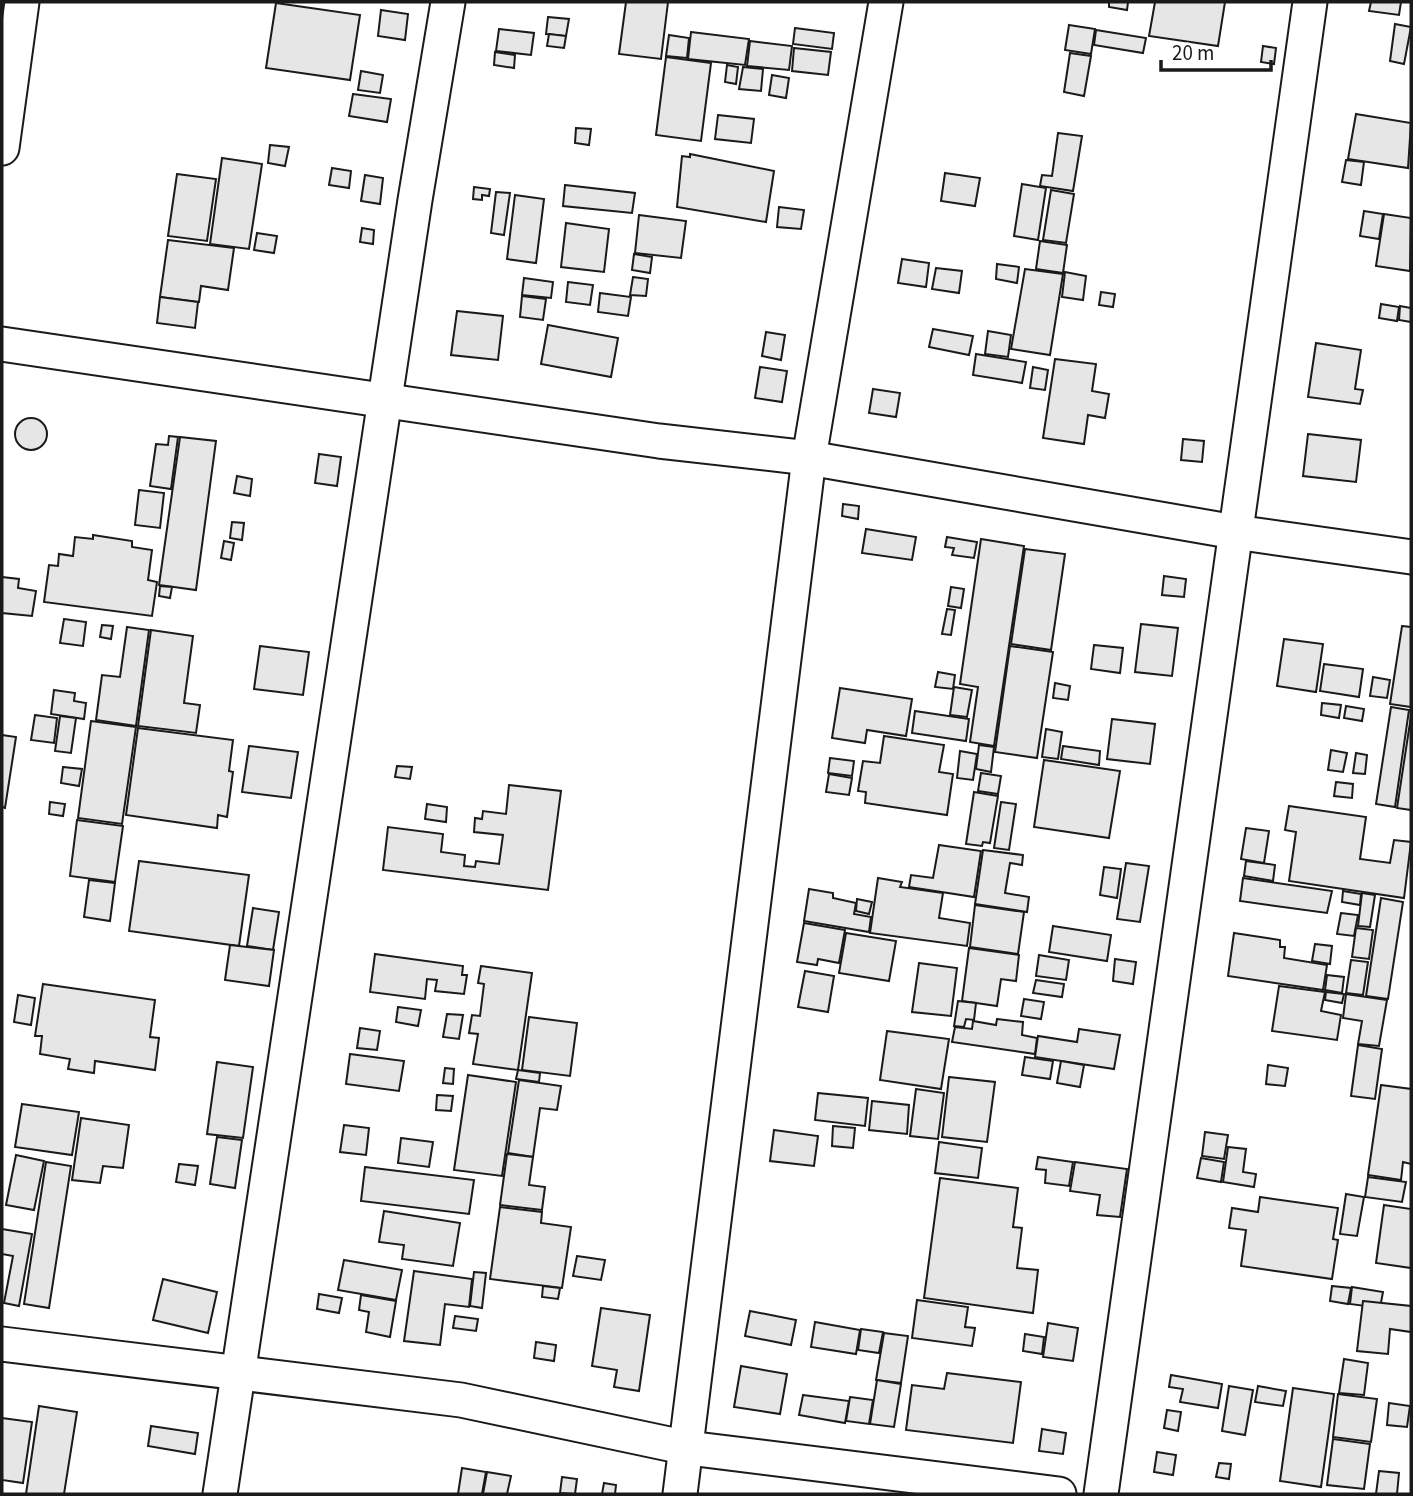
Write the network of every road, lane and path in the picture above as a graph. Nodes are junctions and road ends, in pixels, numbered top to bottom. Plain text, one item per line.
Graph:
1 (22, 2) edge
2 (448, 2) edge
3 (886, 2) edge
4 (1310, 2) edge
5 (2, 148) edge
6 (2, 344) edge
7 (386, 402) junction
8 (809, 458) junction
9 (1235, 532) junction
10 (1411, 557) edge
11 (2, 1344) edge
12 (240, 1372) junction
13 (688, 1448) junction
14 (220, 1494) edge
15 (680, 1494) edge
16 (1059, 1494) edge
17 (1101, 1494) edge

1 - 5 street
2 - 7 street
3 - 8 street
4 - 9 street
6 - 7 street
7 - 8 street
7 - 12 street
8 - 9 street
8 - 13 street
9 - 10 street
9 - 17 street
11 - 12 street
12 - 13 street
12 - 14 street
13 - 15 street
13 - 16 street

